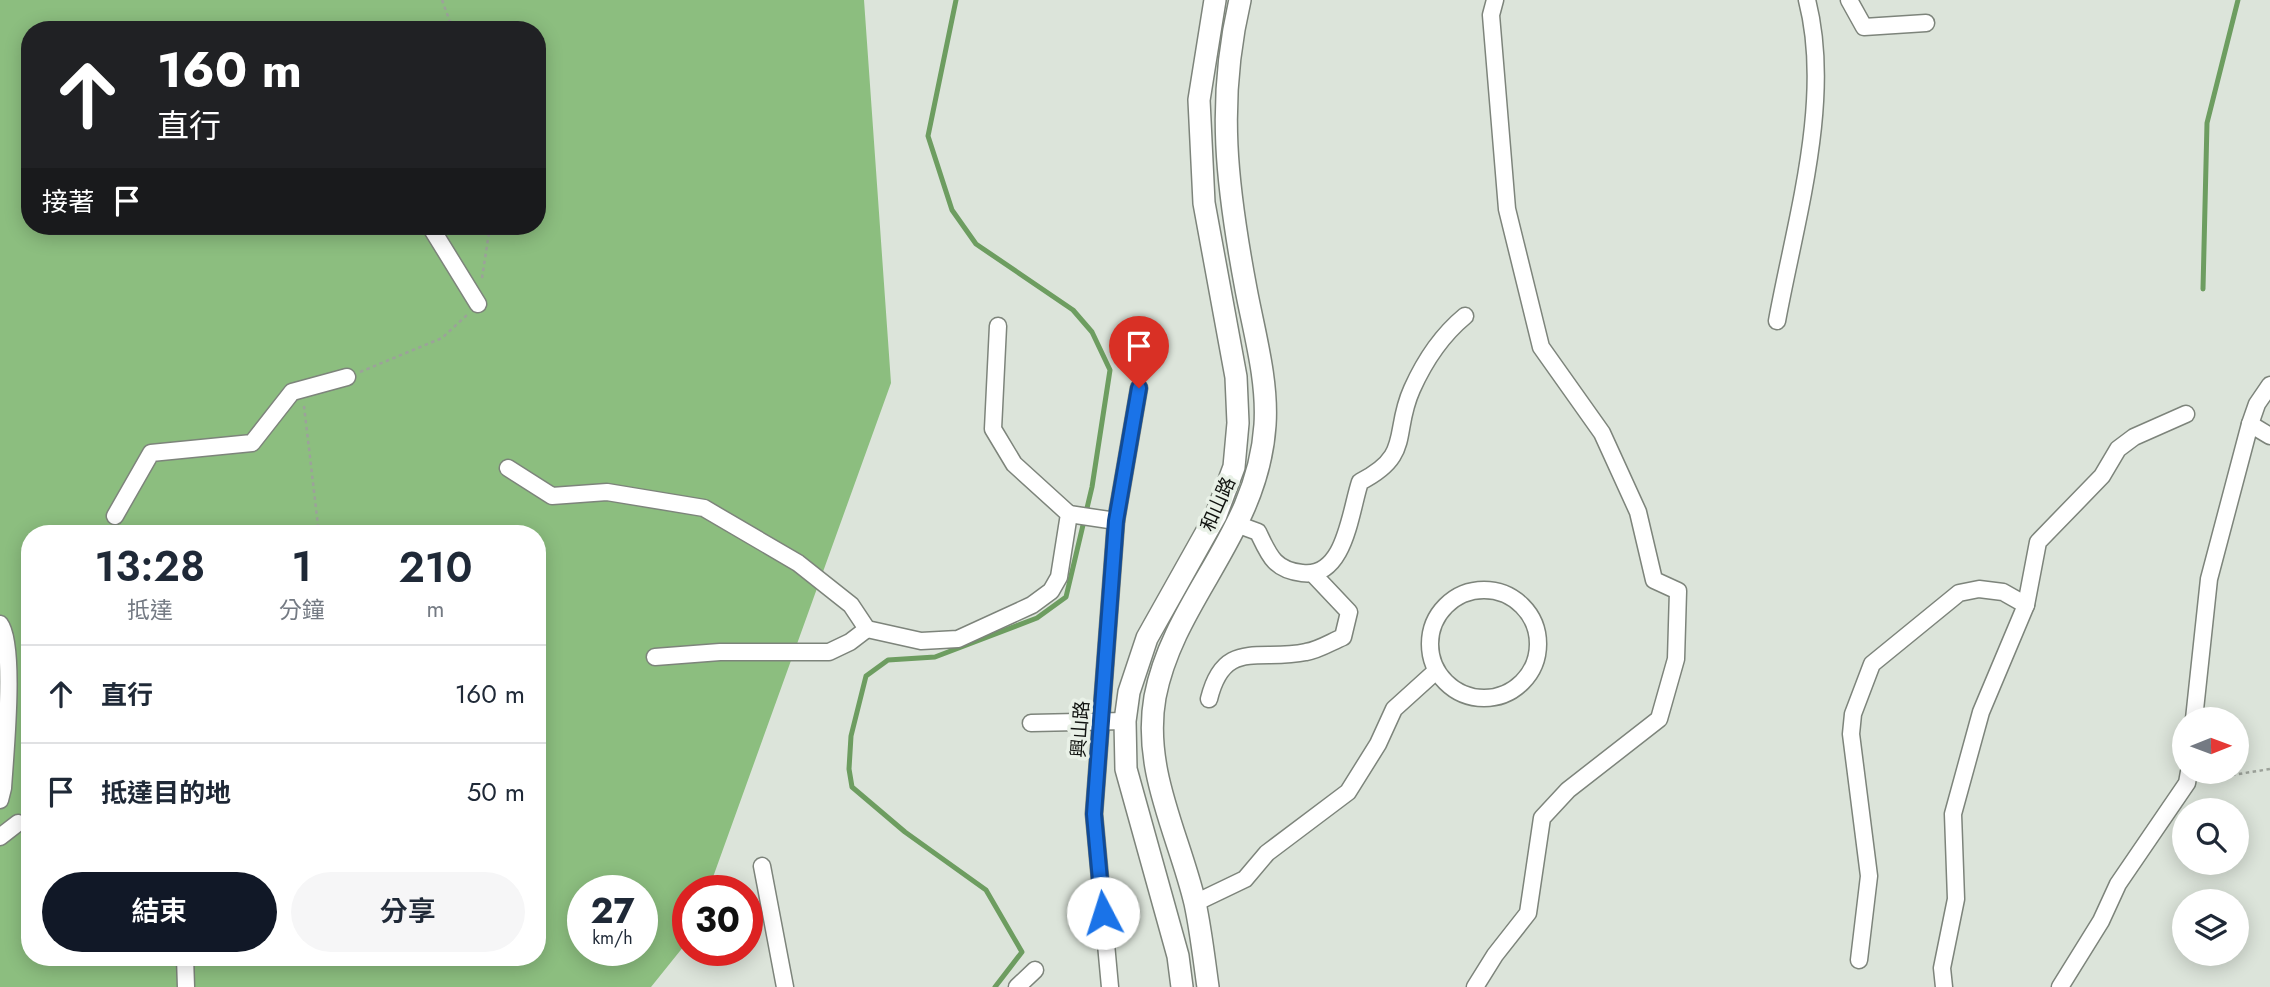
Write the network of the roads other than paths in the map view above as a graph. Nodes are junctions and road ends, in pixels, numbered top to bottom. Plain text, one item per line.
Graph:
1 (1215, 0) edge
2 (1240, 0) edge
3 (1807, 0) edge
4 (1849, 0) edge
5 (1493, 7) edge
6 (1926, 23) dead end
7 (436, 235) edge
8 (478, 304) road end
9 (1465, 316) dead end
10 (1777, 321) dead end
11 (998, 326) dead end
12 (347, 377) road end
13 (2270, 385) edge
14 (1139, 388) dead end
15 (2186, 414) dead end
16 (2250, 424) junction
17 (2270, 436) edge
18 (508, 468) dead end
19 (1069, 514) junction
20 (115, 516) dead end
21 (1116, 521) junction
22 (1238, 525) junction
23 (1314, 575) junction
24 (2026, 606) junction
25 (0, 624) edge
26 (867, 629) junction
27 (655, 657) dead end
28 (1436, 671) junction
29 (1209, 699) dead end
30 (2195, 707) edge
31 (1125, 721) junction
32 (1101, 722) junction
33 (1031, 723) dead end
34 (2186, 784) edge
35 (0, 800) edge
36 (18, 823) dead end
37 (0, 837) edge
38 (762, 866) dead end
39 (1195, 903) junction
40 (1859, 960) dead end
41 (185, 966) edge
42 (1035, 970) dead end
43 (186, 987) edge
44 (786, 987) edge
45 (1017, 987) edge
46 (1110, 987) edge
47 (1182, 987) edge
48 (1208, 987) edge
49 (1475, 987) edge
50 (1944, 987) edge
51 (2060, 987) edge

1 - 31 main road, 和山路
2 - 22 main road, 和山路
3 - 10 street
4 - 6 street
5 - 49 street
7 - 8 street
9 - 23 street
11 - 19 street
12 - 20 street
13 - 16 street
14 - 21 street, 興山路
15 - 24 street
16 - 17 street
16 - 30 street
18 - 26 street
19 - 21 street
19 - 26 street
21 - 32 street, 興山路
22 - 23 street
22 - 39 main road, 和山路
23 - 29 street
24 - 40 street
24 - 50 street
25 - 35 street
26 - 27 street
28 - 28 street
28 - 39 street
31 - 32 street
31 - 47 main road, 和山路
32 - 33 street
32 - 46 street, 興山路
34 - 51 street
36 - 37 street
38 - 44 street
39 - 48 main road, 和山路
41 - 43 street
42 - 45 street

